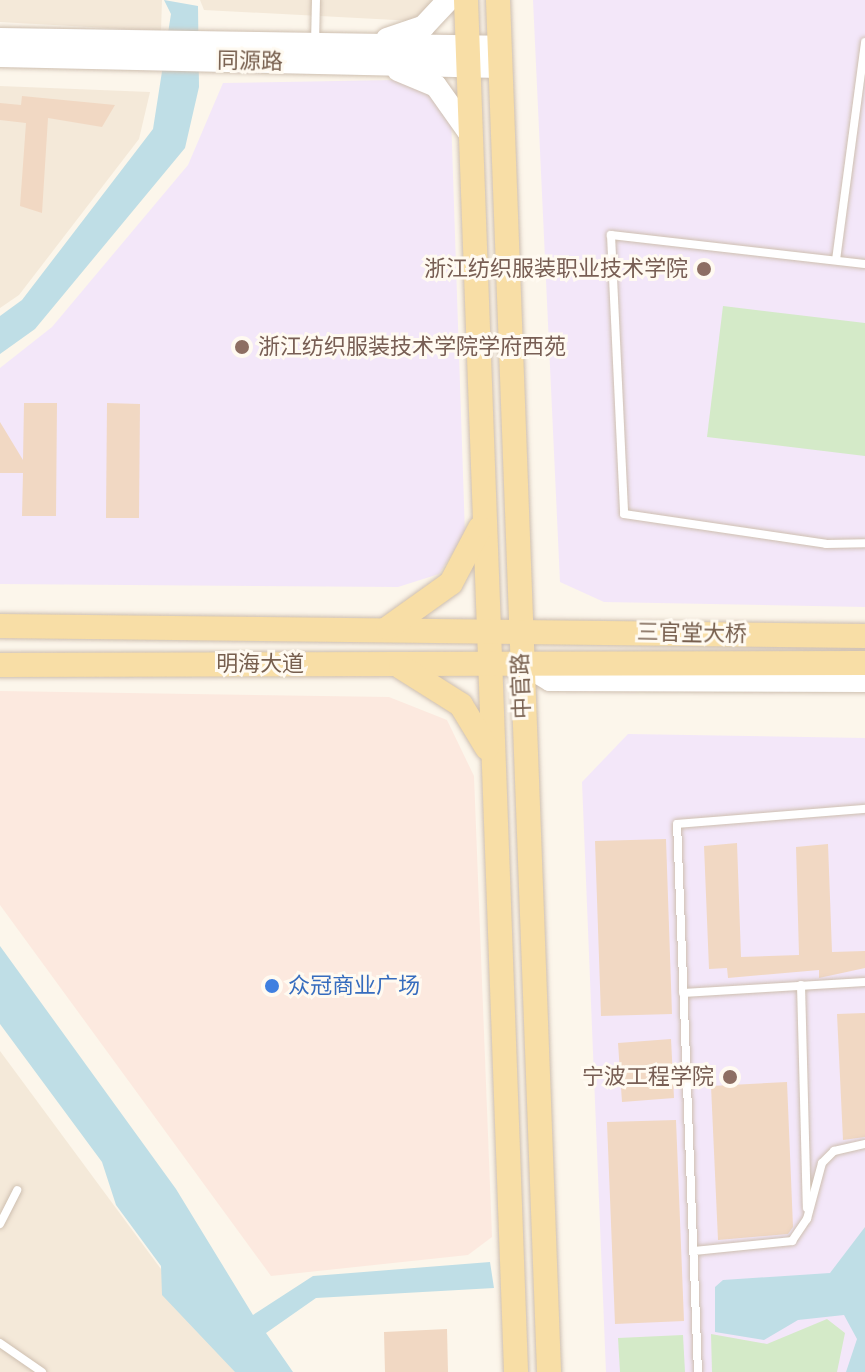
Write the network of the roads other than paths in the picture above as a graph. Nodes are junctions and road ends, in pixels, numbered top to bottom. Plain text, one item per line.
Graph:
1 (316, 0) edge
2 (448, 0) edge
3 (466, 0) edge
4 (498, 0) edge
5 (0, 39) edge
6 (865, 42) edge
7 (315, 44) junction
8 (369, 54) junction
9 (0, 56) edge
10 (469, 56) junction
11 (500, 57) junction
12 (471, 136) junction
13 (836, 260) junction
14 (865, 264) edge
15 (485, 515) junction
16 (865, 543) edge
17 (0, 626) edge
18 (388, 628) junction
19 (519, 629) junction
20 (489, 630) junction
21 (865, 636) edge
22 (520, 662) junction
23 (865, 663) edge
24 (395, 664) junction
25 (489, 664) junction
26 (0, 665) edge
27 (865, 681) edge
28 (492, 761) junction
29 (865, 809) edge
30 (865, 982) edge
31 (801, 985) junction
32 (683, 993) junction
33 (865, 1144) edge
34 (17, 1190) dead end
35 (807, 1219) junction
36 (0, 1224) edge
37 (694, 1251) junction
38 (0, 1343) edge
39 (42, 1372) edge
40 (516, 1372) edge
41 (549, 1372) edge
42 (698, 1372) edge

1 - 7 lane
2 - 8 street
3 - 10 main road, 中官路
4 - 11 main road, 中官路
5 - 7 street, 同源路
6 - 13 lane
7 - 8 street, 同源路
8 - 9 street, 同源路
8 - 10 street, 同源路
8 - 12 street
10 - 11 street, 同源路
10 - 12 main road, 中官路
11 - 19 main road, 中官路
12 - 15 main road, 中官路
13 - 14 lane
13 - 16 lane
15 - 18 main road
15 - 20 main road, 中官路
17 - 18 main road, 明海大道
18 - 20 main road, 明海大道
19 - 20 main road, 明海大道
19 - 21 main road, 三官堂大桥
19 - 22 main road, 中官路
20 - 25 main road, 中官路
22 - 23 main road, 三官堂大桥
22 - 25 main road, 明海大道
22 - 27 street
22 - 41 main road, 中官路
24 - 25 main road, 明海大道
24 - 26 main road, 明海大道
24 - 28 main road
25 - 28 main road, 中官路
28 - 40 main road, 中官路
29 - 32 lane
30 - 31 lane
31 - 32 lane
31 - 35 lane
32 - 37 lane
33 - 35 lane
34 - 36 lane
35 - 37 lane
37 - 42 lane
38 - 39 lane

